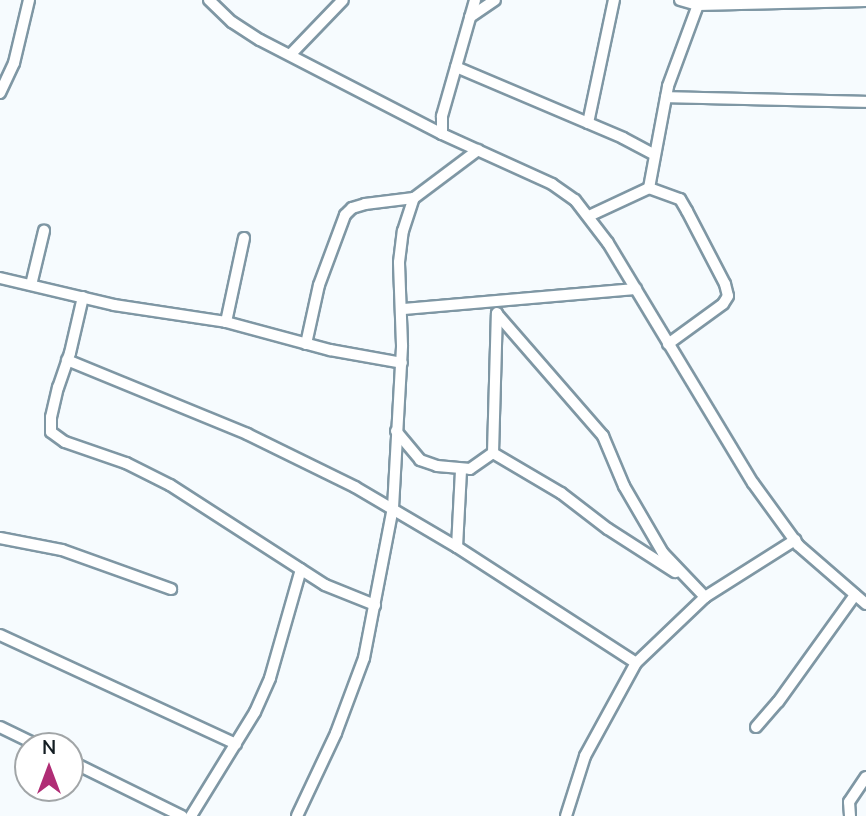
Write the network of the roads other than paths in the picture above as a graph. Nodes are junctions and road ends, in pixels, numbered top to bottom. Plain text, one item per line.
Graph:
1 (29, 0) edge
2 (209, 0) edge
3 (343, 0) edge
4 (475, 0) edge
5 (495, 0) edge
6 (614, 0) edge
7 (680, 0) edge
8 (866, 1) edge
9 (698, 5) junction
10 (470, 17) junction
11 (290, 55) junction
12 (456, 67) junction
13 (2, 86) edge
14 (666, 97) junction
15 (866, 102) edge
16 (588, 122) junction
17 (442, 134) junction
18 (478, 150) junction
19 (655, 155) junction
20 (649, 188) junction
21 (414, 198) junction
22 (589, 216) junction
23 (44, 231) dead end
24 (244, 238) dead end
25 (0, 278) edge
26 (32, 285) junction
27 (636, 289) junction
28 (83, 297) junction
29 (494, 303) junction
30 (403, 309) junction
31 (497, 314) junction
32 (226, 322) junction
33 (306, 344) junction
34 (668, 344) junction
35 (67, 359) junction
36 (402, 363) junction
37 (396, 431) junction
38 (493, 453) junction
39 (461, 470) junction
40 (393, 508) junction
41 (0, 538) edge
42 (794, 540) junction
43 (457, 547) junction
44 (301, 569) junction
45 (681, 575) junction
46 (171, 589) dead end
47 (855, 595) junction
48 (705, 597) junction
49 (866, 604) edge
50 (375, 605) junction
51 (0, 635) edge
52 (636, 663) junction
53 (755, 727) dead end
54 (236, 744) junction
55 (84, 768) edge
56 (866, 777) edge
57 (182, 816) edge
58 (191, 816) edge
59 (297, 816) edge
60 (566, 816) edge
61 (850, 816) edge

1 - 13 street
2 - 11 street
3 - 11 street
4 - 10 street
5 - 10 street
6 - 16 street
7 - 9 street
8 - 9 street
9 - 14 street
10 - 12 street
11 - 17 street
12 - 16 street
12 - 17 street
14 - 15 street
14 - 19 street
16 - 19 street
17 - 18 street
18 - 21 street
18 - 22 street
19 - 20 street
20 - 22 street
20 - 34 street
21 - 30 street
21 - 33 street
22 - 27 street
23 - 26 street
24 - 32 street
25 - 26 street
26 - 28 street
27 - 29 street
27 - 34 street
28 - 32 street
28 - 35 street
29 - 30 street
29 - 31 street
30 - 36 street
31 - 38 street
31 - 45 street
32 - 33 street
33 - 36 street
34 - 42 street
35 - 40 street
35 - 44 street
36 - 37 street
37 - 39 street
37 - 40 street
38 - 39 street
38 - 45 street
39 - 43 street
40 - 43 street
40 - 50 street
41 - 46 street
42 - 47 street
42 - 48 street
43 - 52 street
44 - 50 street
44 - 54 street
45 - 48 street
47 - 49 street
47 - 53 street
48 - 52 street
50 - 59 street
51 - 54 street
52 - 60 street
54 - 58 street
55 - 57 street
56 - 61 street

